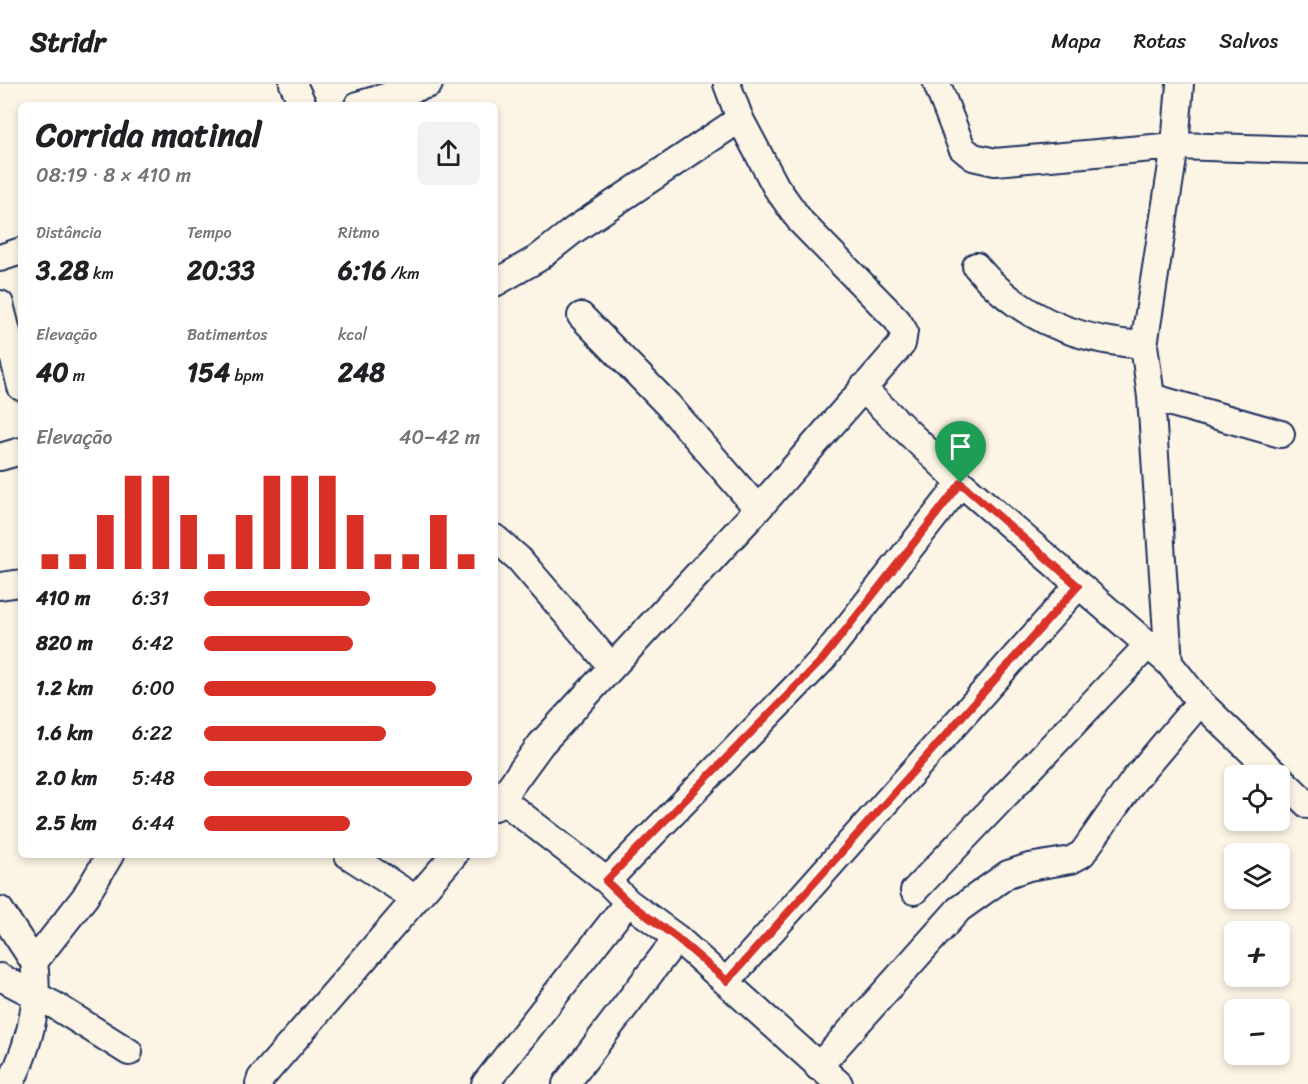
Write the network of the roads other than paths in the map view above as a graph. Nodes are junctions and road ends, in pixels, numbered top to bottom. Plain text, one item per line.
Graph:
1 (293, 84) edge
2 (429, 84) edge
3 (727, 84) edge
4 (937, 84) edge
5 (1180, 84) edge
6 (302, 102) edge
7 (368, 102) edge
8 (740, 118) junction
9 (1175, 146) junction
10 (1308, 150) edge
11 (18, 252) edge
12 (0, 258) edge
13 (976, 266) dead end
14 (498, 282) edge
15 (0, 304) edge
16 (581, 316) dead end
17 (1144, 345) junction
18 (18, 375) edge
19 (861, 388) junction
20 (1150, 397) junction
21 (1281, 434) dead end
22 (18, 452) edge
23 (0, 457) edge
24 (961, 483) junction
25 (758, 509) junction
26 (498, 541) edge
27 (18, 583) edge
28 (0, 586) edge
29 (1078, 586) junction
30 (1149, 644) junction
31 (1169, 663) junction
32 (612, 668) junction
33 (1200, 702) junction
34 (1294, 788) edge
35 (498, 803) edge
36 (108, 858) edge
37 (353, 858) edge
38 (451, 858) edge
39 (606, 881) junction
40 (914, 891) dead end
41 (416, 899) junction
42 (628, 902) junction
43 (0, 910) edge
44 (677, 938) junction
45 (34, 962) junction
46 (0, 977) edge
47 (727, 981) junction
48 (38, 997) junction
49 (129, 1052) dead end
50 (818, 1067) junction
51 (15, 1082) edge
52 (259, 1084) edge
53 (485, 1084) edge
54 (566, 1084) edge
55 (839, 1084) edge

1 - 6 street
2 - 7 street
3 - 8 street
4 - 9 street
5 - 9 street
8 - 14 street
8 - 19 street
9 - 10 street
9 - 17 street
11 - 12 street
13 - 17 street
15 - 18 street
16 - 25 street
17 - 20 street
19 - 24 street
19 - 25 street
20 - 21 street
20 - 31 street
22 - 23 street
24 - 29 street
24 - 39 street
25 - 32 street
26 - 32 street
27 - 28 street
29 - 30 street
29 - 47 street
30 - 31 street
30 - 40 street
31 - 33 street
32 - 35 street
33 - 34 street
33 - 50 street
35 - 39 street
36 - 45 street
37 - 41 street
38 - 41 street
39 - 42 street
41 - 52 street
42 - 44 street
42 - 53 street
43 - 45 street
44 - 47 street
44 - 54 street
45 - 48 street
46 - 48 street
47 - 50 street
48 - 49 street
48 - 51 street
50 - 55 street

